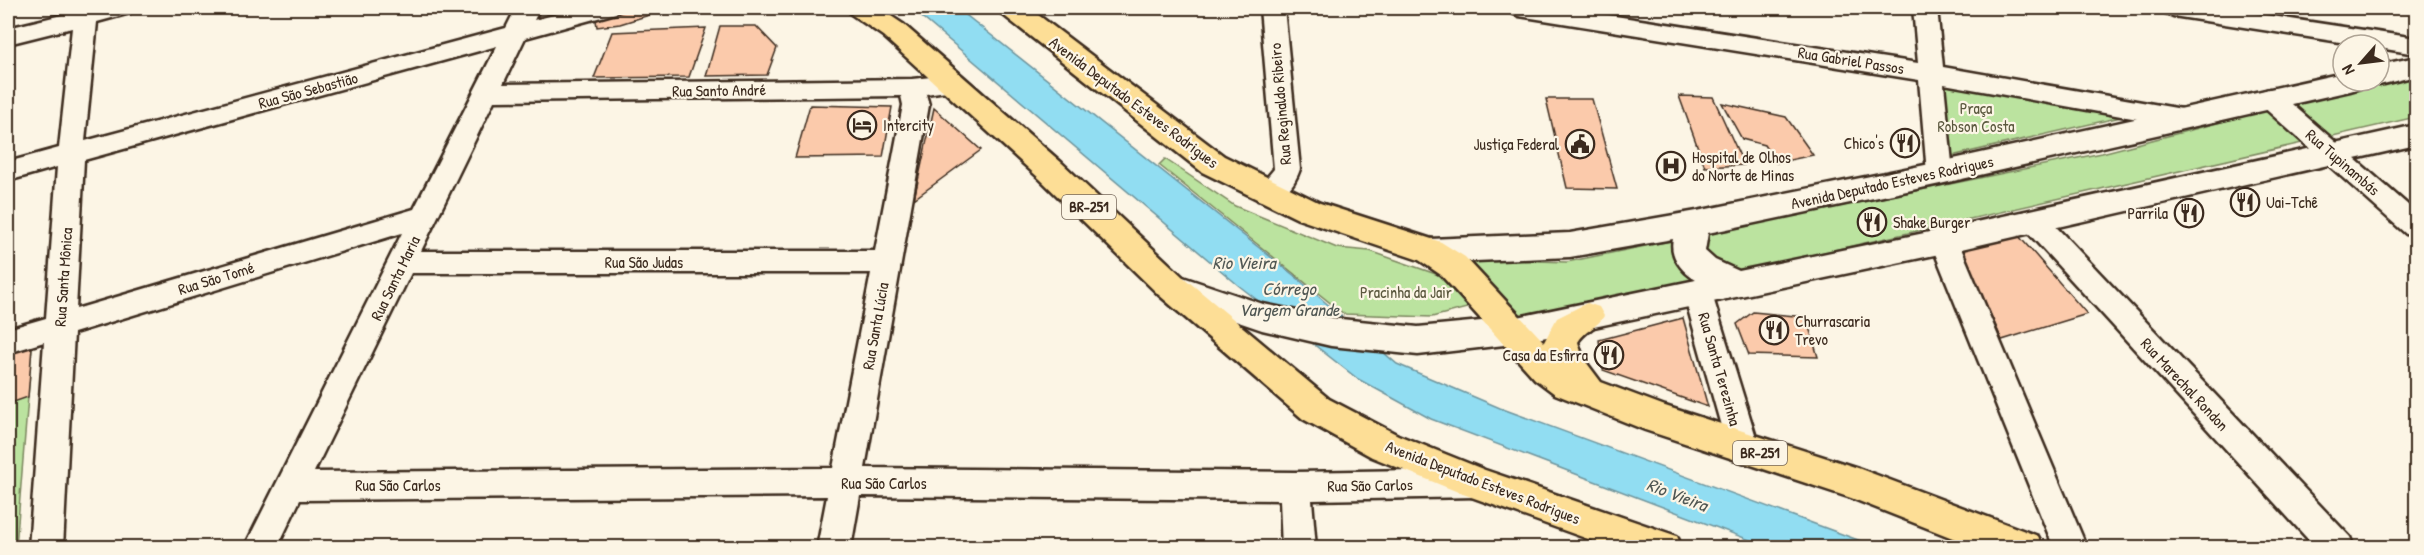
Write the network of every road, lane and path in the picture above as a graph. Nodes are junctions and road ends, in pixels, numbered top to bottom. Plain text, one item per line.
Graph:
1 (122, 8) edge
2 (528, 8) edge
3 (608, 8) edge
4 (861, 8) edge
5 (1012, 8) edge
6 (1272, 8) edge
7 (1520, 8) edge
8 (1925, 8) edge
9 (2173, 8) edge
10 (85, 12) edge
11 (514, 34) junction
12 (8, 36) edge
13 (2416, 46) edge
14 (2416, 67) edge
15 (2391, 72) edge
16 (1929, 73) junction
17 (951, 83) junction
18 (2331, 85) edge
19 (486, 93) junction
20 (914, 96) junction
21 (2269, 98) junction
22 (2182, 118) junction
23 (2416, 135) edge
24 (71, 154) junction
25 (2335, 154) junction
26 (8, 171) edge
27 (1940, 173) junction
28 (1268, 193) junction
29 (425, 216) junction
30 (2033, 220) junction
31 (1697, 223) junction
32 (2416, 227) edge
33 (1944, 241) junction
34 (1430, 251) junction
35 (403, 262) junction
36 (886, 262) junction
37 (1736, 283) junction
38 (1171, 286) junction
39 (1697, 291) junction
40 (1587, 316) junction
41 (60, 324) junction
42 (1513, 331) junction
43 (8, 340) edge
44 (1596, 397) junction
45 (1743, 447) junction
46 (848, 482) junction
47 (1476, 483) junction
48 (291, 486) junction
49 (1295, 486) junction
50 (46, 548) edge
51 (260, 548) edge
52 (834, 548) edge
53 (1299, 548) edge
54 (1663, 548) edge
55 (2024, 548) edge
56 (2072, 548) edge
57 (2337, 548) edge

1 - 10 street
2 - 11 street, Rua Santa Maria
3 - 11 street, Rua São Sebastião
4 - 17 main road, Avenida Deputado Esteves Rodrigues / BR-251
5 - 28 main road, Avenida Deputado Esteves Rodrigues / BR-251
6 - 28 street, Rua Reginaldo Ribeiro
7 - 16 street, Rua Gabriel Passos
8 - 16 street
9 - 13 street
10 - 12 street
10 - 24 street, Rua Santa Mônica
11 - 19 street, Rua Santa Maria
11 - 24 street, Rua São Sebastião
14 - 15 street
16 - 22 street, Rua Gabriel Passos
16 - 27 street
17 - 20 street
17 - 38 main road, Avenida Deputado Esteves Rodrigues / BR-251
18 - 21 street, Avenida Deputado Esteves Rodrigues
19 - 20 street, Rua Santo André
19 - 29 street, Rua Santa Maria
20 - 36 street, Rua Santa Lúcia
21 - 22 street, Avenida Deputado Esteves Rodrigues
21 - 25 street, Rua Tupinambás
22 - 27 street, Avenida Deputado Esteves Rodrigues
23 - 25 street, Avenida Deputado Esteves Rodrigues
24 - 26 street, Rua São Sebastião
24 - 41 street, Rua Santa Mônica
25 - 30 street, Avenida Deputado Esteves Rodrigues
25 - 32 street, Rua Tupinambás
27 - 31 street, Avenida Deputado Esteves Rodrigues
28 - 34 main road, Avenida Deputado Esteves Rodrigues / BR-251
29 - 35 street, Rua Santa Maria
29 - 41 street, Rua São Tomé
30 - 33 street, Avenida Deputado Esteves Rodrigues
30 - 57 street, Rua Marechal Rondon
31 - 34 street, Avenida Deputado Esteves Rodrigues
31 - 37 street
33 - 37 street, Avenida Deputado Esteves Rodrigues
33 - 56 street
34 - 42 main road, Avenida Deputado Esteves Rodrigues / BR-251
35 - 36 street, Rua São Judas
35 - 48 street, Rua Santa Maria
36 - 46 street, Rua Santa Lúcia
37 - 39 street, Avenida Deputado Esteves Rodrigues
38 - 42 street, Avenida Deputado Esteves Rodrigues
38 - 47 main road, Avenida Deputado Esteves Rodrigues / BR-251
39 - 40 street, Avenida Deputado Esteves Rodrigues
39 - 45 street, Rua Santa Terezinha
40 - 42 street, Avenida Deputado Esteves Rodrigues
40 - 44 main road
41 - 43 street, Rua São Tomé
41 - 50 street, Rua Santa Mônica
42 - 44 main road, Avenida Deputado Esteves Rodrigues / BR-251
44 - 45 main road, Avenida Deputado Esteves Rodrigues / BR-251
45 - 55 main road, Avenida Deputado Esteves Rodrigues / BR-251
46 - 48 street, Rua São Carlos
46 - 49 street, Rua São Carlos
46 - 52 street, Rua Santa Lúcia
47 - 49 street, Rua São Carlos
47 - 54 main road, Avenida Deputado Esteves Rodrigues / BR-251
48 - 51 street, Rua Santa Maria
49 - 53 street

